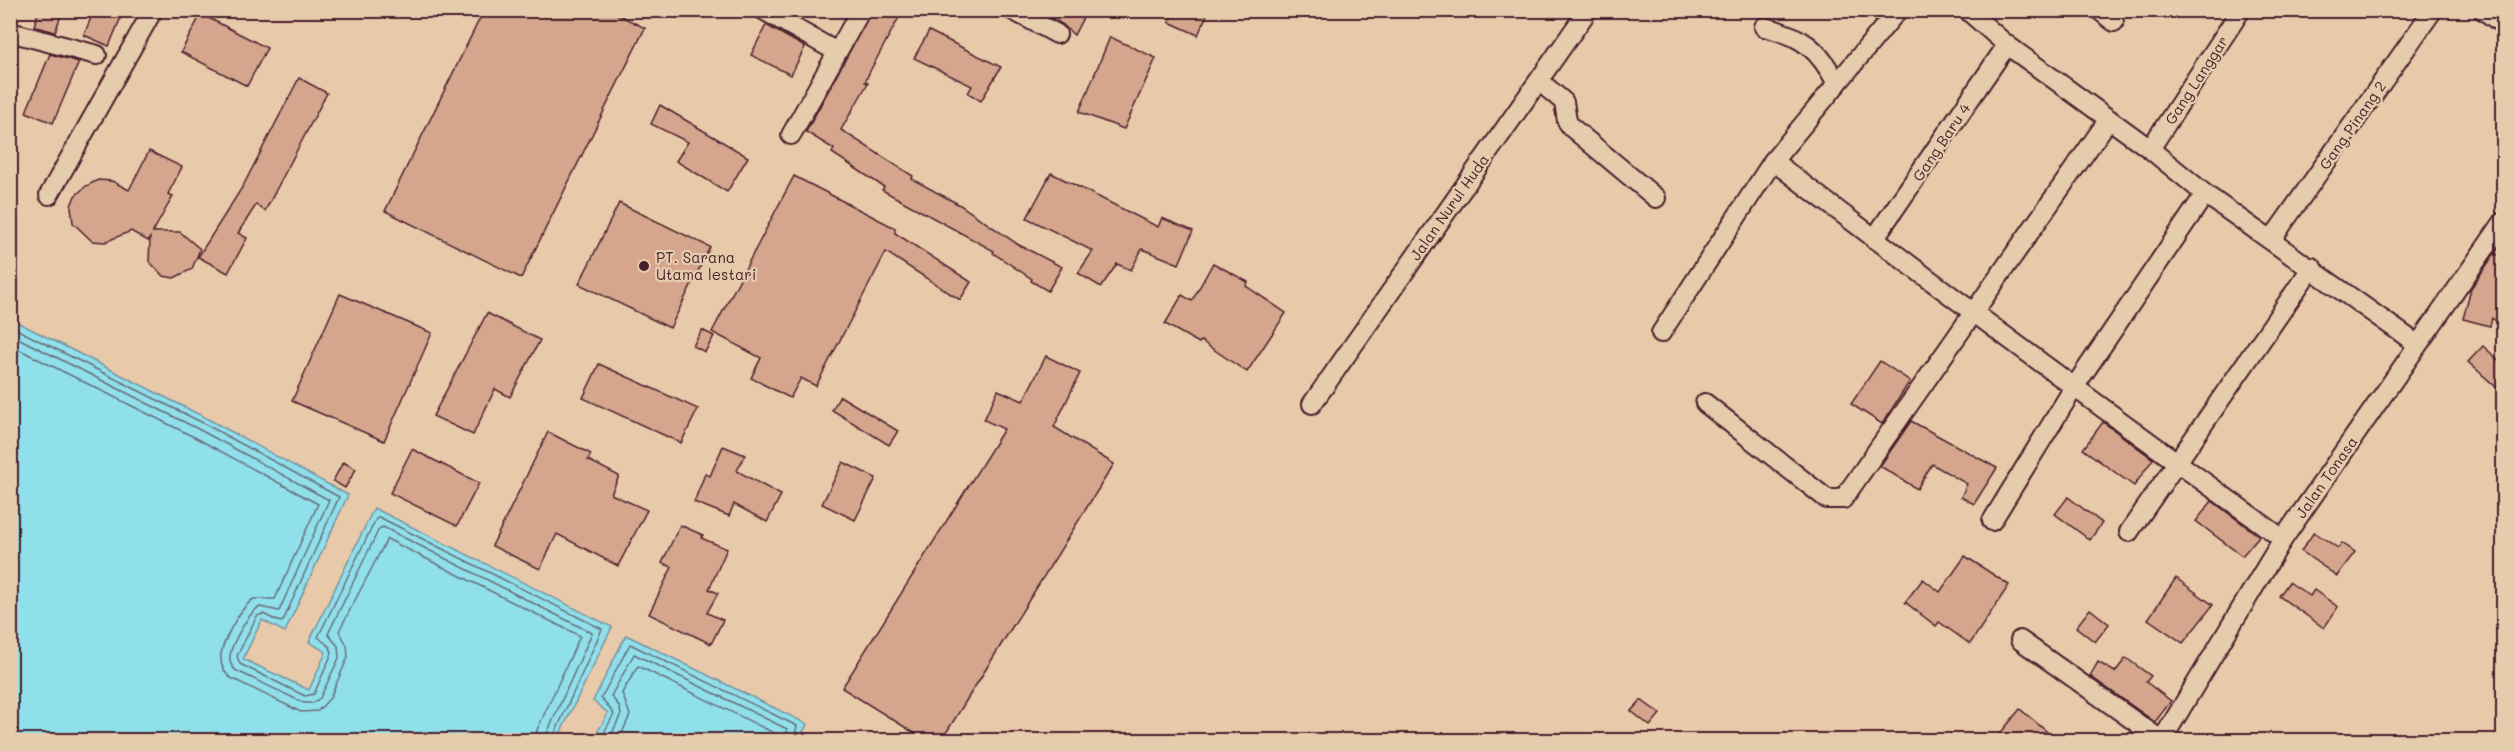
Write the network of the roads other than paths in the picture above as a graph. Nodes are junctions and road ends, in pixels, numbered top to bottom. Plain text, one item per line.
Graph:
1 (153, 10) edge
2 (763, 10) edge
3 (861, 10) edge
4 (1012, 10) edge
5 (1588, 10) edge
6 (1898, 10) edge
7 (1967, 10) edge
8 (2099, 10) edge
9 (2241, 10) edge
10 (2433, 10) edge
11 (2483, 10) edge
12 (2114, 22) dead end
13 (2504, 25) edge
14 (1764, 27) dead end
15 (10, 32) edge
16 (1058, 34) dead end
17 (2007, 45) junction
18 (837, 52) junction
19 (97, 55) dead end
20 (1539, 81) junction
21 (1837, 84) junction
22 (2109, 119) junction
23 (791, 135) dead end
24 (2150, 149) junction
25 (1773, 161) junction
26 (2205, 194) junction
27 (49, 195) dead end
28 (1656, 198) dead end
29 (2504, 221) edge
30 (1874, 239) junction
31 (2272, 239) junction
32 (2312, 267) junction
33 (1974, 311) junction
34 (1661, 333) dead end
35 (2417, 344) junction
36 (2073, 389) junction
37 (1705, 403) dead end
38 (1312, 404) dead end
39 (2177, 462) junction
40 (1992, 521) dead end
41 (2129, 532) dead end
42 (2283, 539) junction
43 (2020, 640) dead end
44 (2161, 741) edge

1 - 27 street
2 - 18 street
3 - 18 street
4 - 16 street
5 - 20 street, Jalan Nurul Huda
6 - 21 street
7 - 17 street
8 - 12 street
9 - 24 street, Gang Langgar
10 - 31 street, Gang Pinang 2
11 - 13 street
14 - 21 street
15 - 19 street
17 - 22 street
17 - 30 street, Gang Baru 4
18 - 23 street
20 - 28 street
20 - 38 street, Jalan Nurul Huda
21 - 25 street
22 - 24 street
22 - 33 street
24 - 26 street
25 - 30 street
25 - 34 street
26 - 31 street
26 - 36 street
29 - 35 street, Jalan Tonasa
30 - 33 street
31 - 32 street
32 - 35 street
32 - 39 street
33 - 36 street
33 - 37 street
35 - 42 street, Jalan Tonasa
36 - 39 street
36 - 40 street
39 - 41 street
39 - 42 street
42 - 44 street, Jalan Tonasa
43 - 44 street

